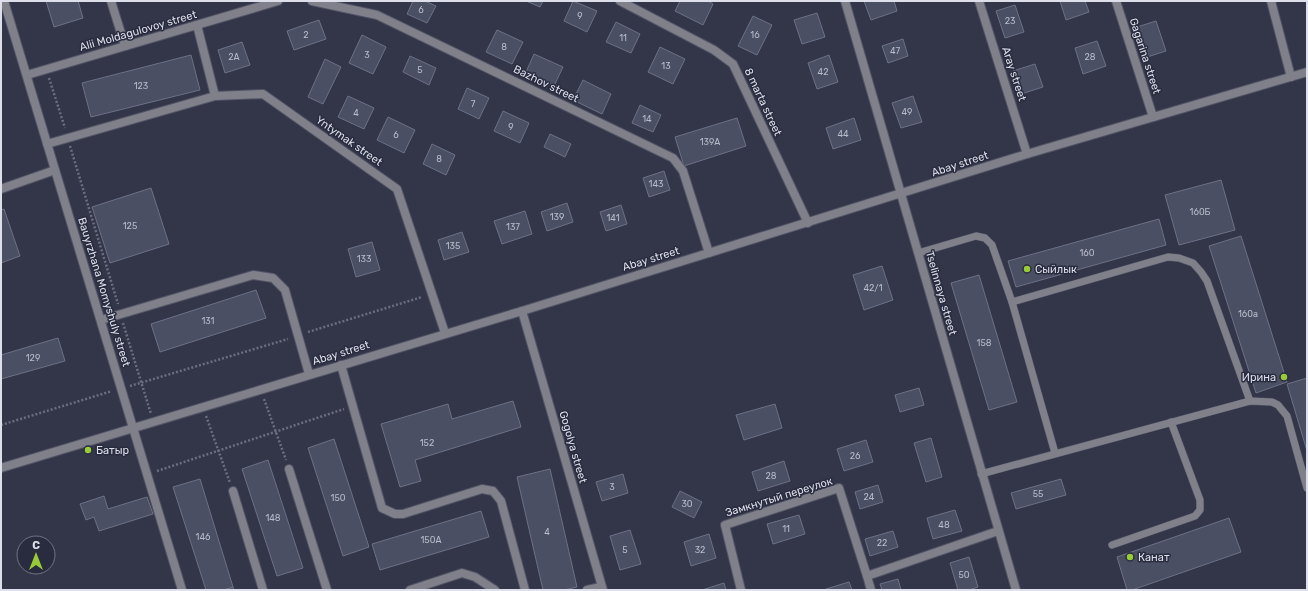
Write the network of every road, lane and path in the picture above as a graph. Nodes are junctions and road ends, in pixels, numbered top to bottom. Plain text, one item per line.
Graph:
1 (4, 1) edge
2 (111, 1) edge
3 (278, 1) edge
4 (312, 1) edge
5 (620, 1) edge
6 (845, 1) edge
7 (979, 1) edge
8 (1116, 1) edge
9 (1271, 1) edge
10 (197, 25) junction
11 (126, 46) junction
12 (46, 70) junction
13 (1307, 72) edge
14 (27, 75) junction
15 (1291, 76) junction
16 (215, 96) junction
17 (1153, 117) junction
18 (68, 138) junction
19 (47, 144) junction
20 (1028, 154) junction
21 (55, 170) junction
22 (1, 189) edge
23 (902, 194) junction
24 (808, 223) junction
25 (709, 253) junction
26 (918, 253) junction
27 (432, 294) junction
28 (1012, 302) junction
29 (522, 311) junction
30 (121, 314) junction
31 (101, 320) junction
32 (445, 333) junction
33 (298, 336) junction
34 (341, 365) junction
35 (309, 374) junction
36 (141, 383) junction
37 (121, 388) junction
38 (260, 389) junction
39 (1250, 401) junction
40 (203, 406) junction
41 (353, 406) junction
42 (153, 421) junction
43 (1171, 422) junction
44 (1, 425) edge
45 (133, 428) junction
46 (276, 432) junction
47 (218, 451) junction
48 (1055, 453) junction
49 (1, 468) edge
50 (289, 468) joint
51 (147, 474) junction
52 (981, 474) junction
53 (1307, 488) edge
54 (233, 491) joint
55 (998, 532) junction
56 (1112, 545) dead end
57 (867, 576) junction
58 (602, 588) edge
59 (182, 590) edge
60 (263, 590) edge
61 (327, 590) edge
62 (410, 590) edge
63 (495, 590) edge
64 (525, 590) edge
65 (587, 590) edge
66 (742, 590) edge
67 (871, 590) edge
68 (1016, 590) edge

1 - 14 street, Bauyrzhana Momyshuly street
2 - 11 street
3 - 10 street, Alii Moldagulovoy street
4 - 25 street, Bazhov street
5 - 24 street, 8 marta street
6 - 23 street, Tselinnaya street
7 - 20 street, Aray street
8 - 17 street, Gagarina street
9 - 15 street
10 - 11 street, Alii Moldagulovoy street
10 - 16 street
11 - 12 street, Alii Moldagulovoy street
12 - 14 street, Alii Moldagulovoy street
12 - 18 path
13 - 15 street, Abay street
14 - 19 street, Bauyrzhana Momyshuly street
15 - 17 street, Abay street
16 - 18 street, Yntymak street
16 - 27 street, Yntymak street
17 - 20 street, Abay street
18 - 19 street, Yntymak street
18 - 30 path
19 - 21 street, Bauyrzhana Momyshuly street
20 - 23 street, Abay street
21 - 22 street
21 - 31 street, Bauyrzhana Momyshuly street
23 - 24 street, Abay street
23 - 26 street, Tselinnaya street
24 - 25 street, Abay street
25 - 29 street, Abay street
26 - 28 lane
26 - 52 street, Tselinnaya street
27 - 32 street, Yntymak street
27 - 33 path
28 - 39 lane
28 - 48 lane
29 - 32 street, Abay street
29 - 58 street, Gogolya street
30 - 31 street
30 - 33 street
30 - 36 path
31 - 37 street, Bauyrzhana Momyshuly street
32 - 34 street, Abay street
33 - 35 street
33 - 36 path
34 - 35 street, Abay street
34 - 41 street
35 - 38 street, Abay street
36 - 37 path
36 - 42 path
37 - 44 path
37 - 45 street, Bauyrzhana Momyshuly street
38 - 40 street, Abay street
38 - 46 path
39 - 43 lane
39 - 53 lane
40 - 42 street, Abay street
40 - 47 path
41 - 46 path
41 - 64 street
42 - 45 street, Abay street
43 - 48 lane
43 - 56 lane
45 - 49 street, Abay street
45 - 51 street, Bauyrzhana Momyshuly street
46 - 47 path
46 - 50 path
47 - 51 path
47 - 54 path
48 - 52 lane
50 - 61 street
51 - 59 street, Bauyrzhana Momyshuly street
52 - 55 street, Tselinnaya street
54 - 60 street
55 - 57 street
55 - 68 street, Tselinnaya street
57 - 66 street, Замкнутый переулок
57 - 67 street, Замкнутый переулок
58 - 65 street
62 - 63 street

